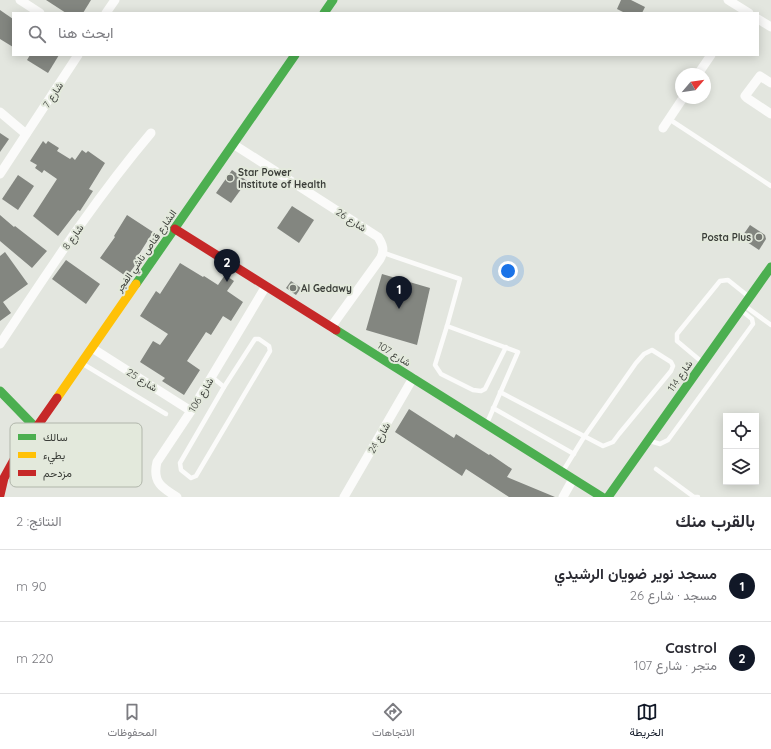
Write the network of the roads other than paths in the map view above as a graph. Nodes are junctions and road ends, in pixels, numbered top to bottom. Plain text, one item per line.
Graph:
1 (20, 0) edge
2 (115, 0) edge
3 (333, 0) edge
4 (728, 0) edge
5 (38, 12) edge
6 (107, 12) edge
7 (325, 12) edge
8 (744, 12) edge
9 (759, 20) edge
10 (771, 27) edge
11 (77, 56) edge
12 (294, 56) edge
13 (710, 56) edge
14 (702, 68) edge
15 (771, 84) edge
16 (679, 104) edge
17 (0, 112) edge
18 (771, 114) edge
19 (669, 119) junction
20 (663, 128) dead end
21 (151, 133) dead end
22 (26, 134) junction
23 (233, 144) junction
24 (0, 174) edge
25 (771, 186) edge
26 (175, 229) junction
27 (384, 253) junction
28 (771, 267) edge
29 (266, 286) junction
30 (744, 304) junction
31 (771, 325) edge
32 (447, 326) junction
33 (331, 327) junction
34 (0, 344) edge
35 (506, 347) junction
36 (92, 348) junction
37 (82, 363) junction
38 (703, 363) junction
39 (212, 377) junction
40 (413, 378) junction
41 (224, 387) junction
42 (0, 391) edge
43 (500, 392) junction
44 (493, 408) junction
45 (191, 411) junction
46 (166, 414) dead end
47 (31, 423) edge
48 (40, 423) edge
49 (486, 425) junction
50 (584, 437) junction
51 (648, 440) junction
52 (574, 454) junction
53 (10, 461) edge
54 (10, 467) edge
55 (0, 468) edge
56 (656, 469) dead end
57 (563, 472) junction
58 (573, 479) junction
59 (0, 495) edge
60 (178, 497) edge
61 (344, 497) edge
62 (563, 497) edge
63 (602, 497) edge
64 (608, 497) edge
65 (698, 497) edge

1 - 5 street
2 - 6 street
3 - 7 street
4 - 8 street
9 - 10 street
11 - 22 street, شارع 7
12 - 23 street, الشارع قناص ناشي الفجر
13 - 14 street
15 - 18 street
16 - 19 street
17 - 22 street
19 - 20 street
19 - 25 lane
21 - 34 street, شارع 8
22 - 24 street, شارع 7
23 - 26 street, الشارع قناص ناشي الفجر
23 - 27 street, شارع 26
26 - 29 street, شارع 107
26 - 36 street, الشارع قناص ناشي الفجر
27 - 32 lane
27 - 33 street
28 - 30 street, شارع 114
29 - 33 street, شارع 107
29 - 39 street, شارع 106
30 - 31 lane
30 - 38 street, شارع 114
30 - 38 lane
30 - 51 lane
32 - 35 lane
32 - 35 lane
33 - 40 street, شارع 107
35 - 43 lane
36 - 37 street, الشارع قناص ناشي الفجر
36 - 45 street, شارع 25
37 - 46 lane
37 - 48 street, الشارع قناص ناشي الفجر
38 - 51 street, شارع 114
39 - 41 lane
39 - 45 street, شارع 106
40 - 49 street, شارع 107
40 - 61 street, شارع 24
41 - 41 lane
42 - 47 street
43 - 44 lane
43 - 50 lane
44 - 49 lane
44 - 52 lane
45 - 60 street, شارع 106
49 - 57 street, شارع 107
50 - 50 lane
50 - 52 lane
51 - 64 street, شارع 114
52 - 57 lane
53 - 55 street, الشارع قناص ناشي الفجر
54 - 59 street, الشارع قناص ناشي الفجر
56 - 65 lane
57 - 58 street, شارع 107
58 - 62 street
58 - 63 street, شارع 107

